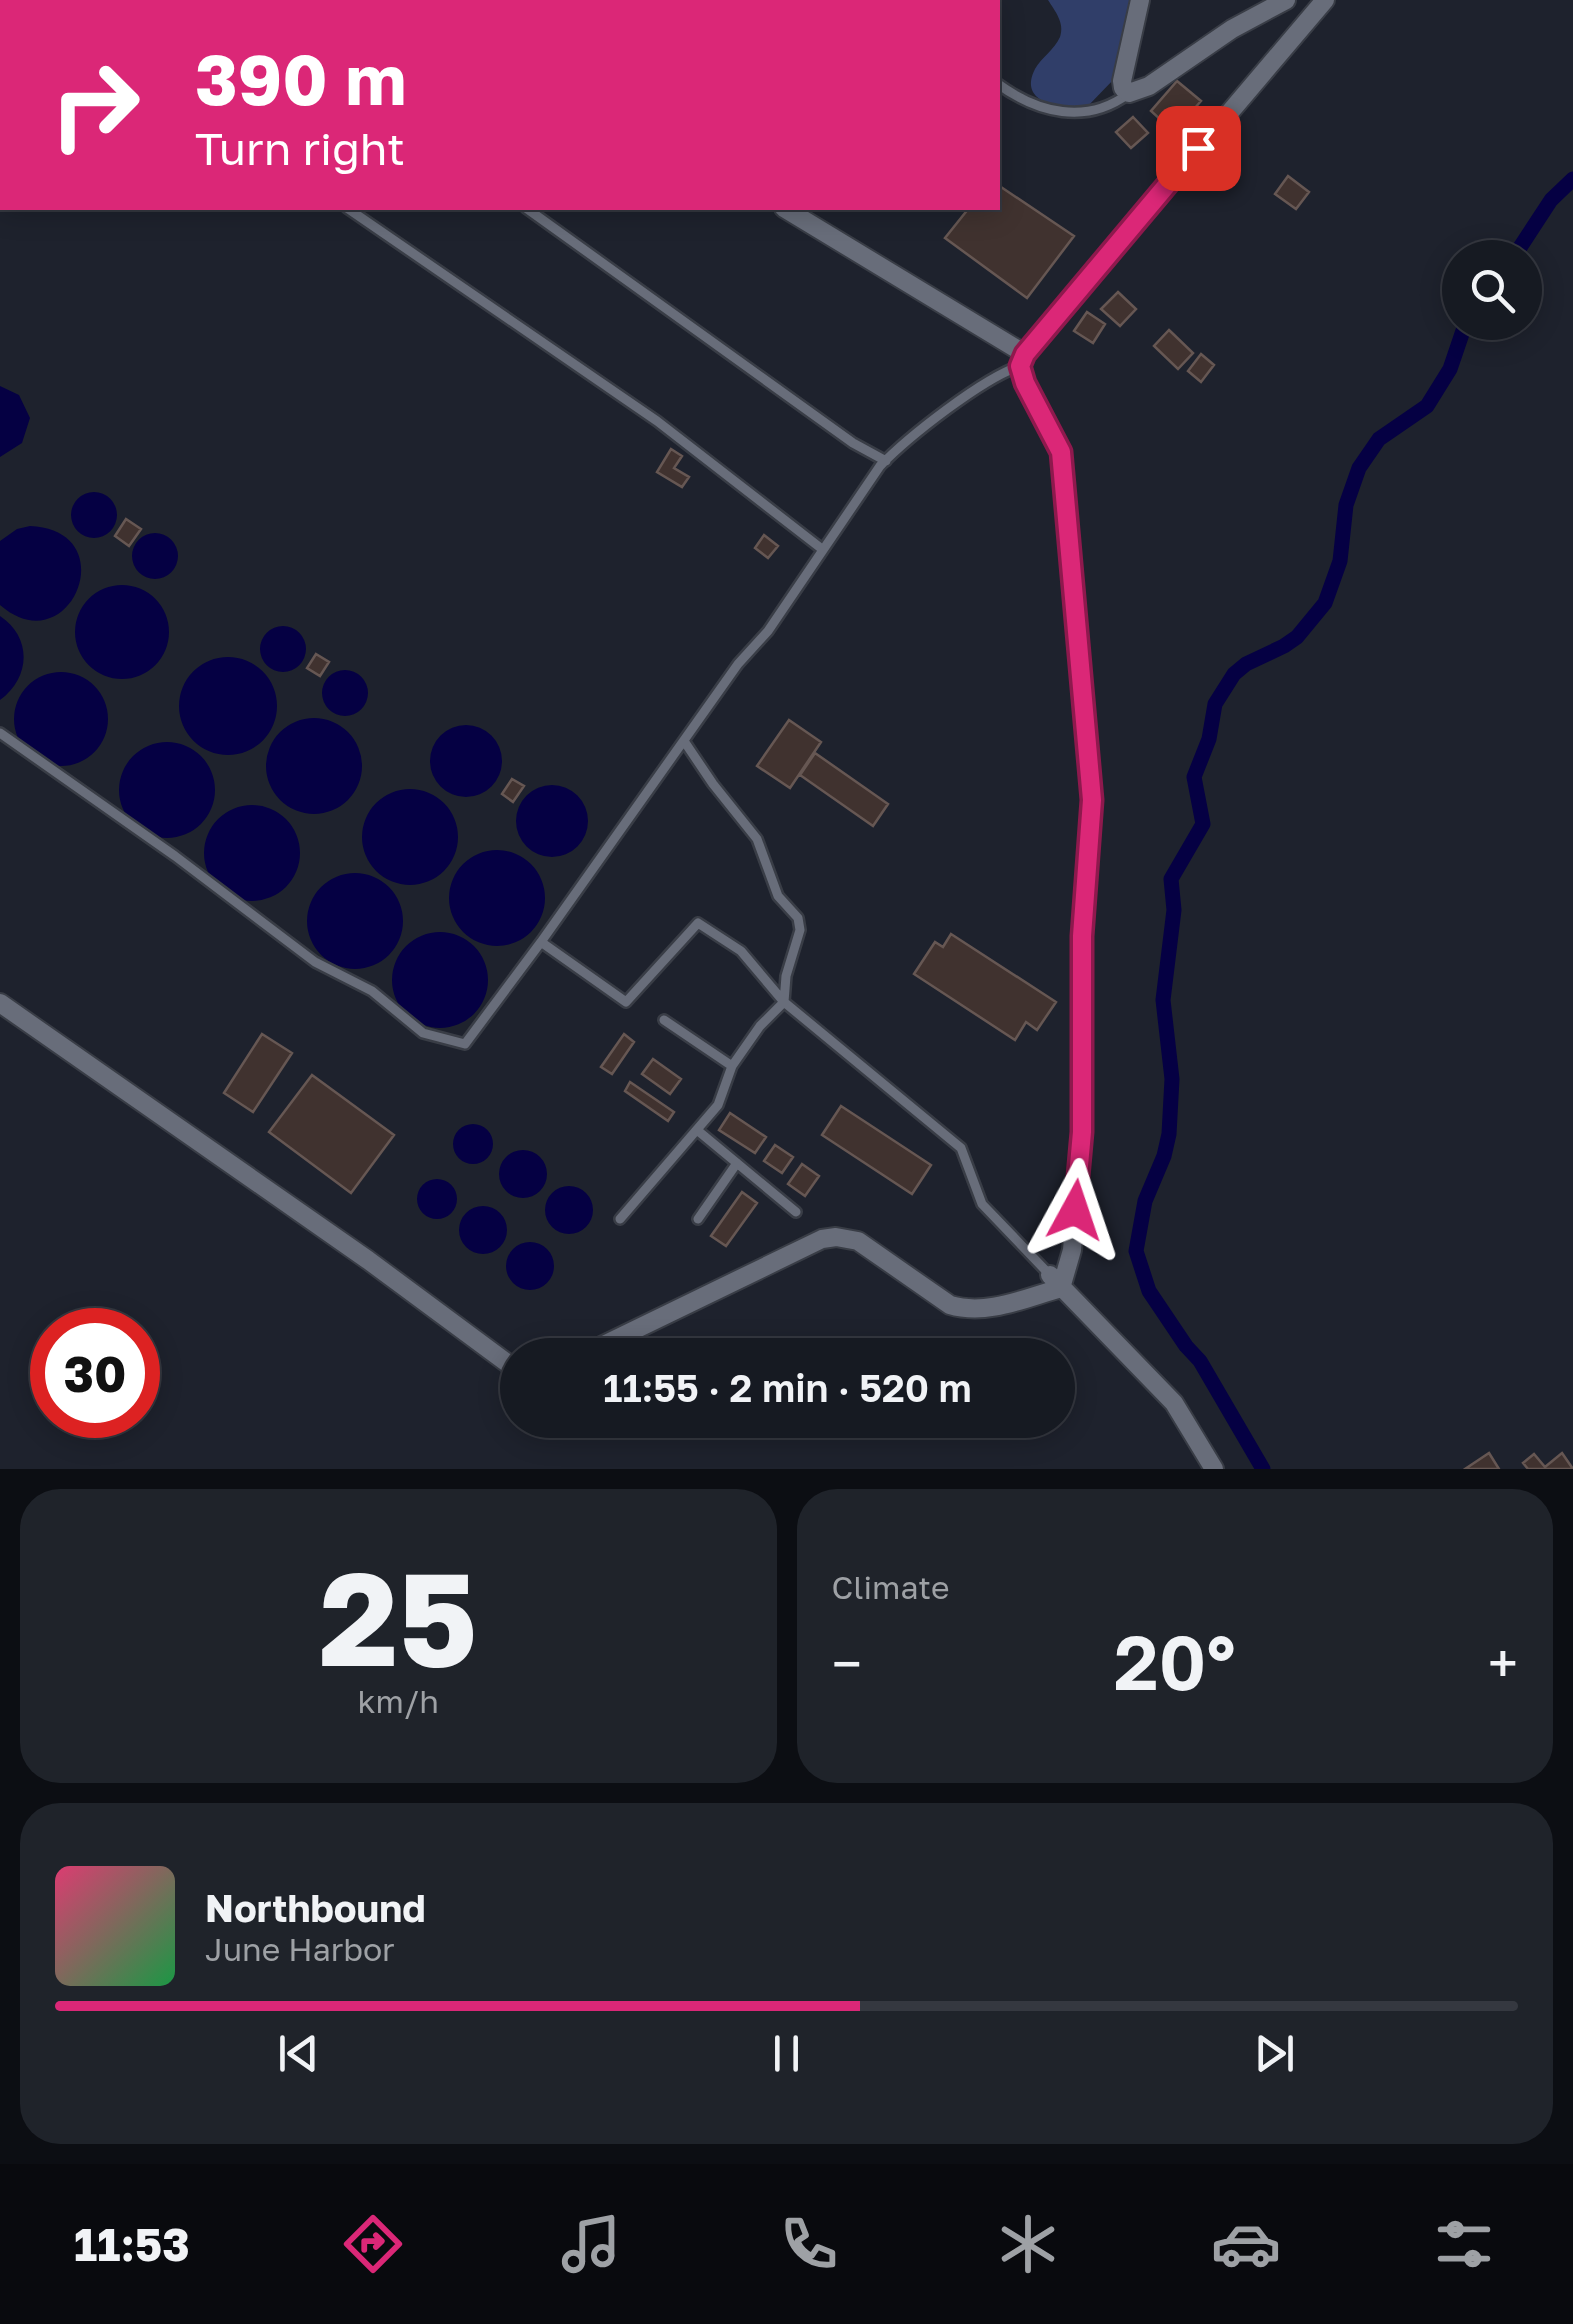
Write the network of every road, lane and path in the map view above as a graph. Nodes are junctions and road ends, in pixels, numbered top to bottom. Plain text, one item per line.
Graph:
1 (1140, 0) edge
2 (1286, 0) edge
3 (1324, 0) edge
4 (1000, 85) edge
5 (1129, 93) junction
6 (349, 210) edge
7 (529, 210) edge
8 (787, 210) edge
9 (1022, 360) junction
10 (886, 460) junction
11 (822, 549) junction
12 (0, 733) edge
13 (684, 740) junction
14 (541, 942) junction
15 (784, 1002) junction
16 (0, 1004) edge
17 (664, 1020) dead end
18 (732, 1066) junction
19 (697, 1130) junction
20 (737, 1163) junction
21 (796, 1212) dead end
22 (620, 1220) dead end
23 (698, 1220) dead end
24 (1056, 1281) junction
25 (618, 1338) edge
26 (500, 1358) edge
27 (1214, 1469) edge

1 - 5 street
2 - 5 street
3 - 9 street
4 - 5 lane
6 - 11 lane
7 - 10 lane
8 - 9 street
9 - 10 lane
9 - 24 street
10 - 11 lane
11 - 13 lane
12 - 14 lane
13 - 14 lane
13 - 15 lane
14 - 15 lane
15 - 18 lane
15 - 24 lane
16 - 26 street
17 - 18 lane
18 - 19 lane
19 - 20 lane
19 - 22 lane
20 - 21 lane
20 - 23 lane
24 - 25 street
24 - 27 street

